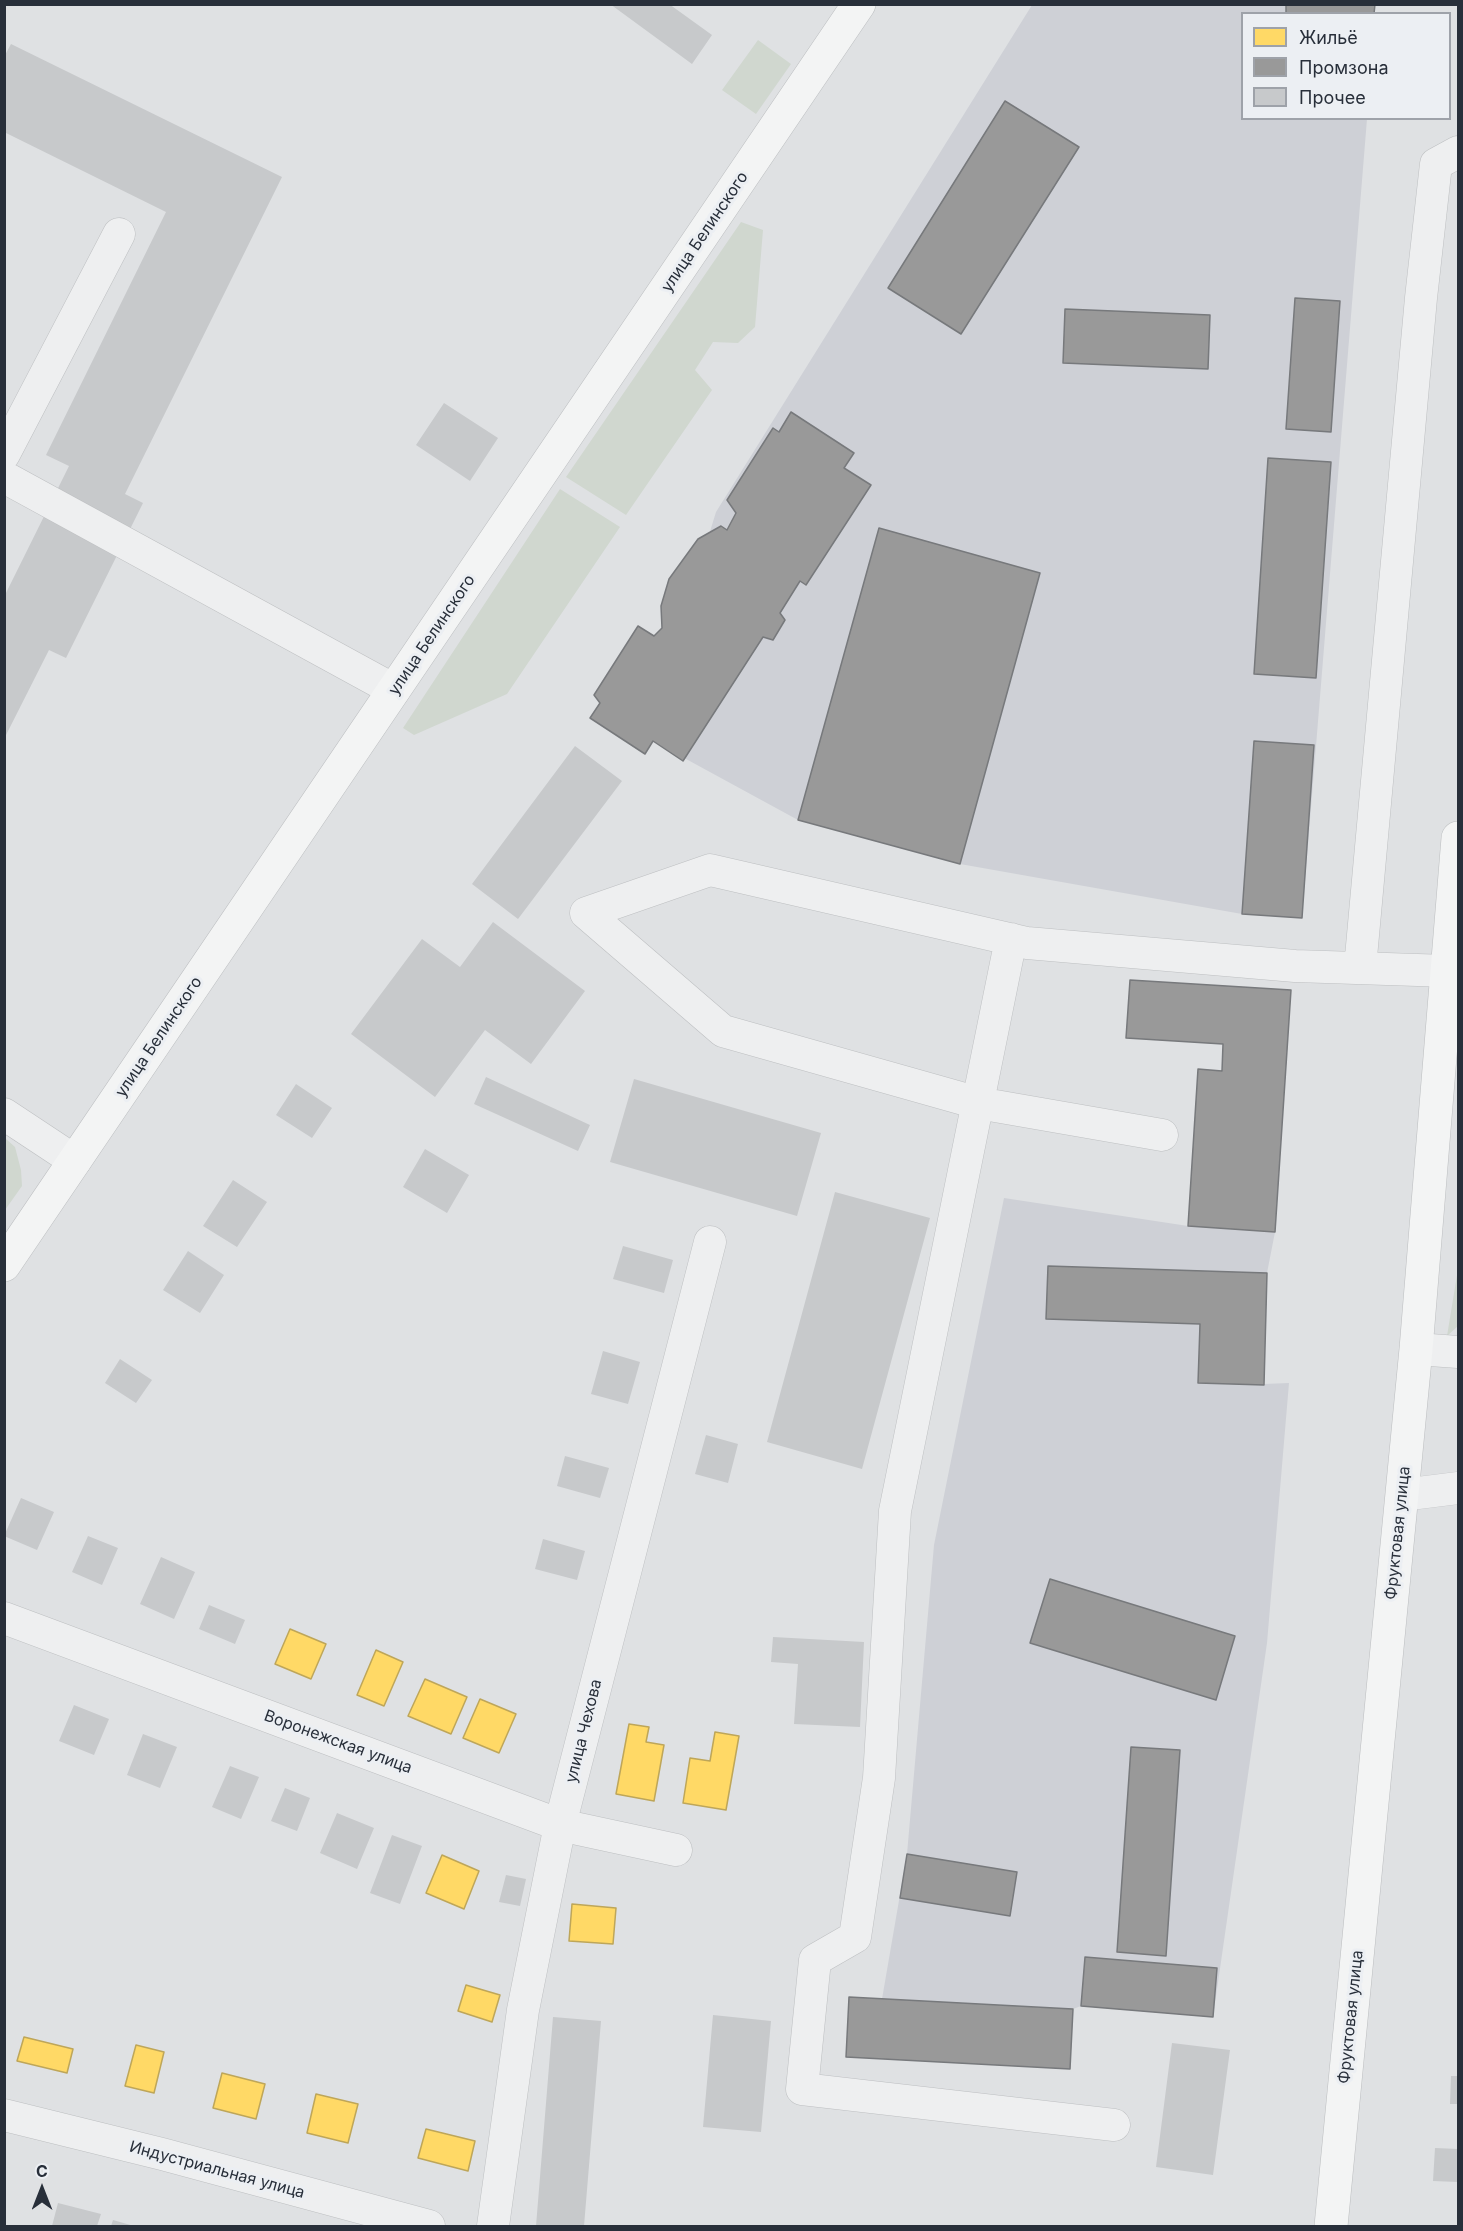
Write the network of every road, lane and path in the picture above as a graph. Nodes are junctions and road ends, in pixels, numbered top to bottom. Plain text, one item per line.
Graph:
1 (859, 4) edge
2 (1458, 152) edge
3 (119, 234) dead end
4 (4, 454) edge
5 (4, 477) edge
6 (394, 690) junction
7 (1458, 838) edge
8 (1011, 939) junction
9 (1360, 968) junction
10 (1448, 971) junction
11 (1450, 1043) edge
12 (978, 1103) junction
13 (4, 1114) edge
14 (1162, 1135) dead end
15 (75, 1161) junction
16 (710, 1242) dead end
17 (4, 1265) edge
18 (1416, 1349) junction
19 (1458, 1352) edge
20 (1458, 1488) edge
21 (1402, 1495) junction
22 (4, 1618) edge
23 (560, 1825) junction
24 (676, 1850) dead end
25 (4, 2115) edge
26 (1114, 2125) dead end
27 (429, 2226) edge
28 (493, 2226) edge
29 (1331, 2226) edge

1 - 6 main road, улица Белинского
2 - 9 street
3 - 4 street
5 - 6 street
6 - 15 main road, улица Белинского
7 - 10 main road, Фруктовая улица
8 - 9 street
8 - 12 street
8 - 12 street
9 - 10 street
10 - 11 main road, Фруктовая улица
11 - 18 main road, Фруктовая улица
12 - 14 street
12 - 26 street
13 - 15 street
15 - 17 main road, улица Белинского
16 - 23 street, улица Чехова
18 - 19 street
18 - 21 main road, Фруктовая улица
20 - 21 street
21 - 29 main road, Фруктовая улица
22 - 23 street, Воронежская улица
23 - 24 street, Воронежская улица
23 - 28 street, улица Чехова
25 - 27 street, Индустриальная улица

